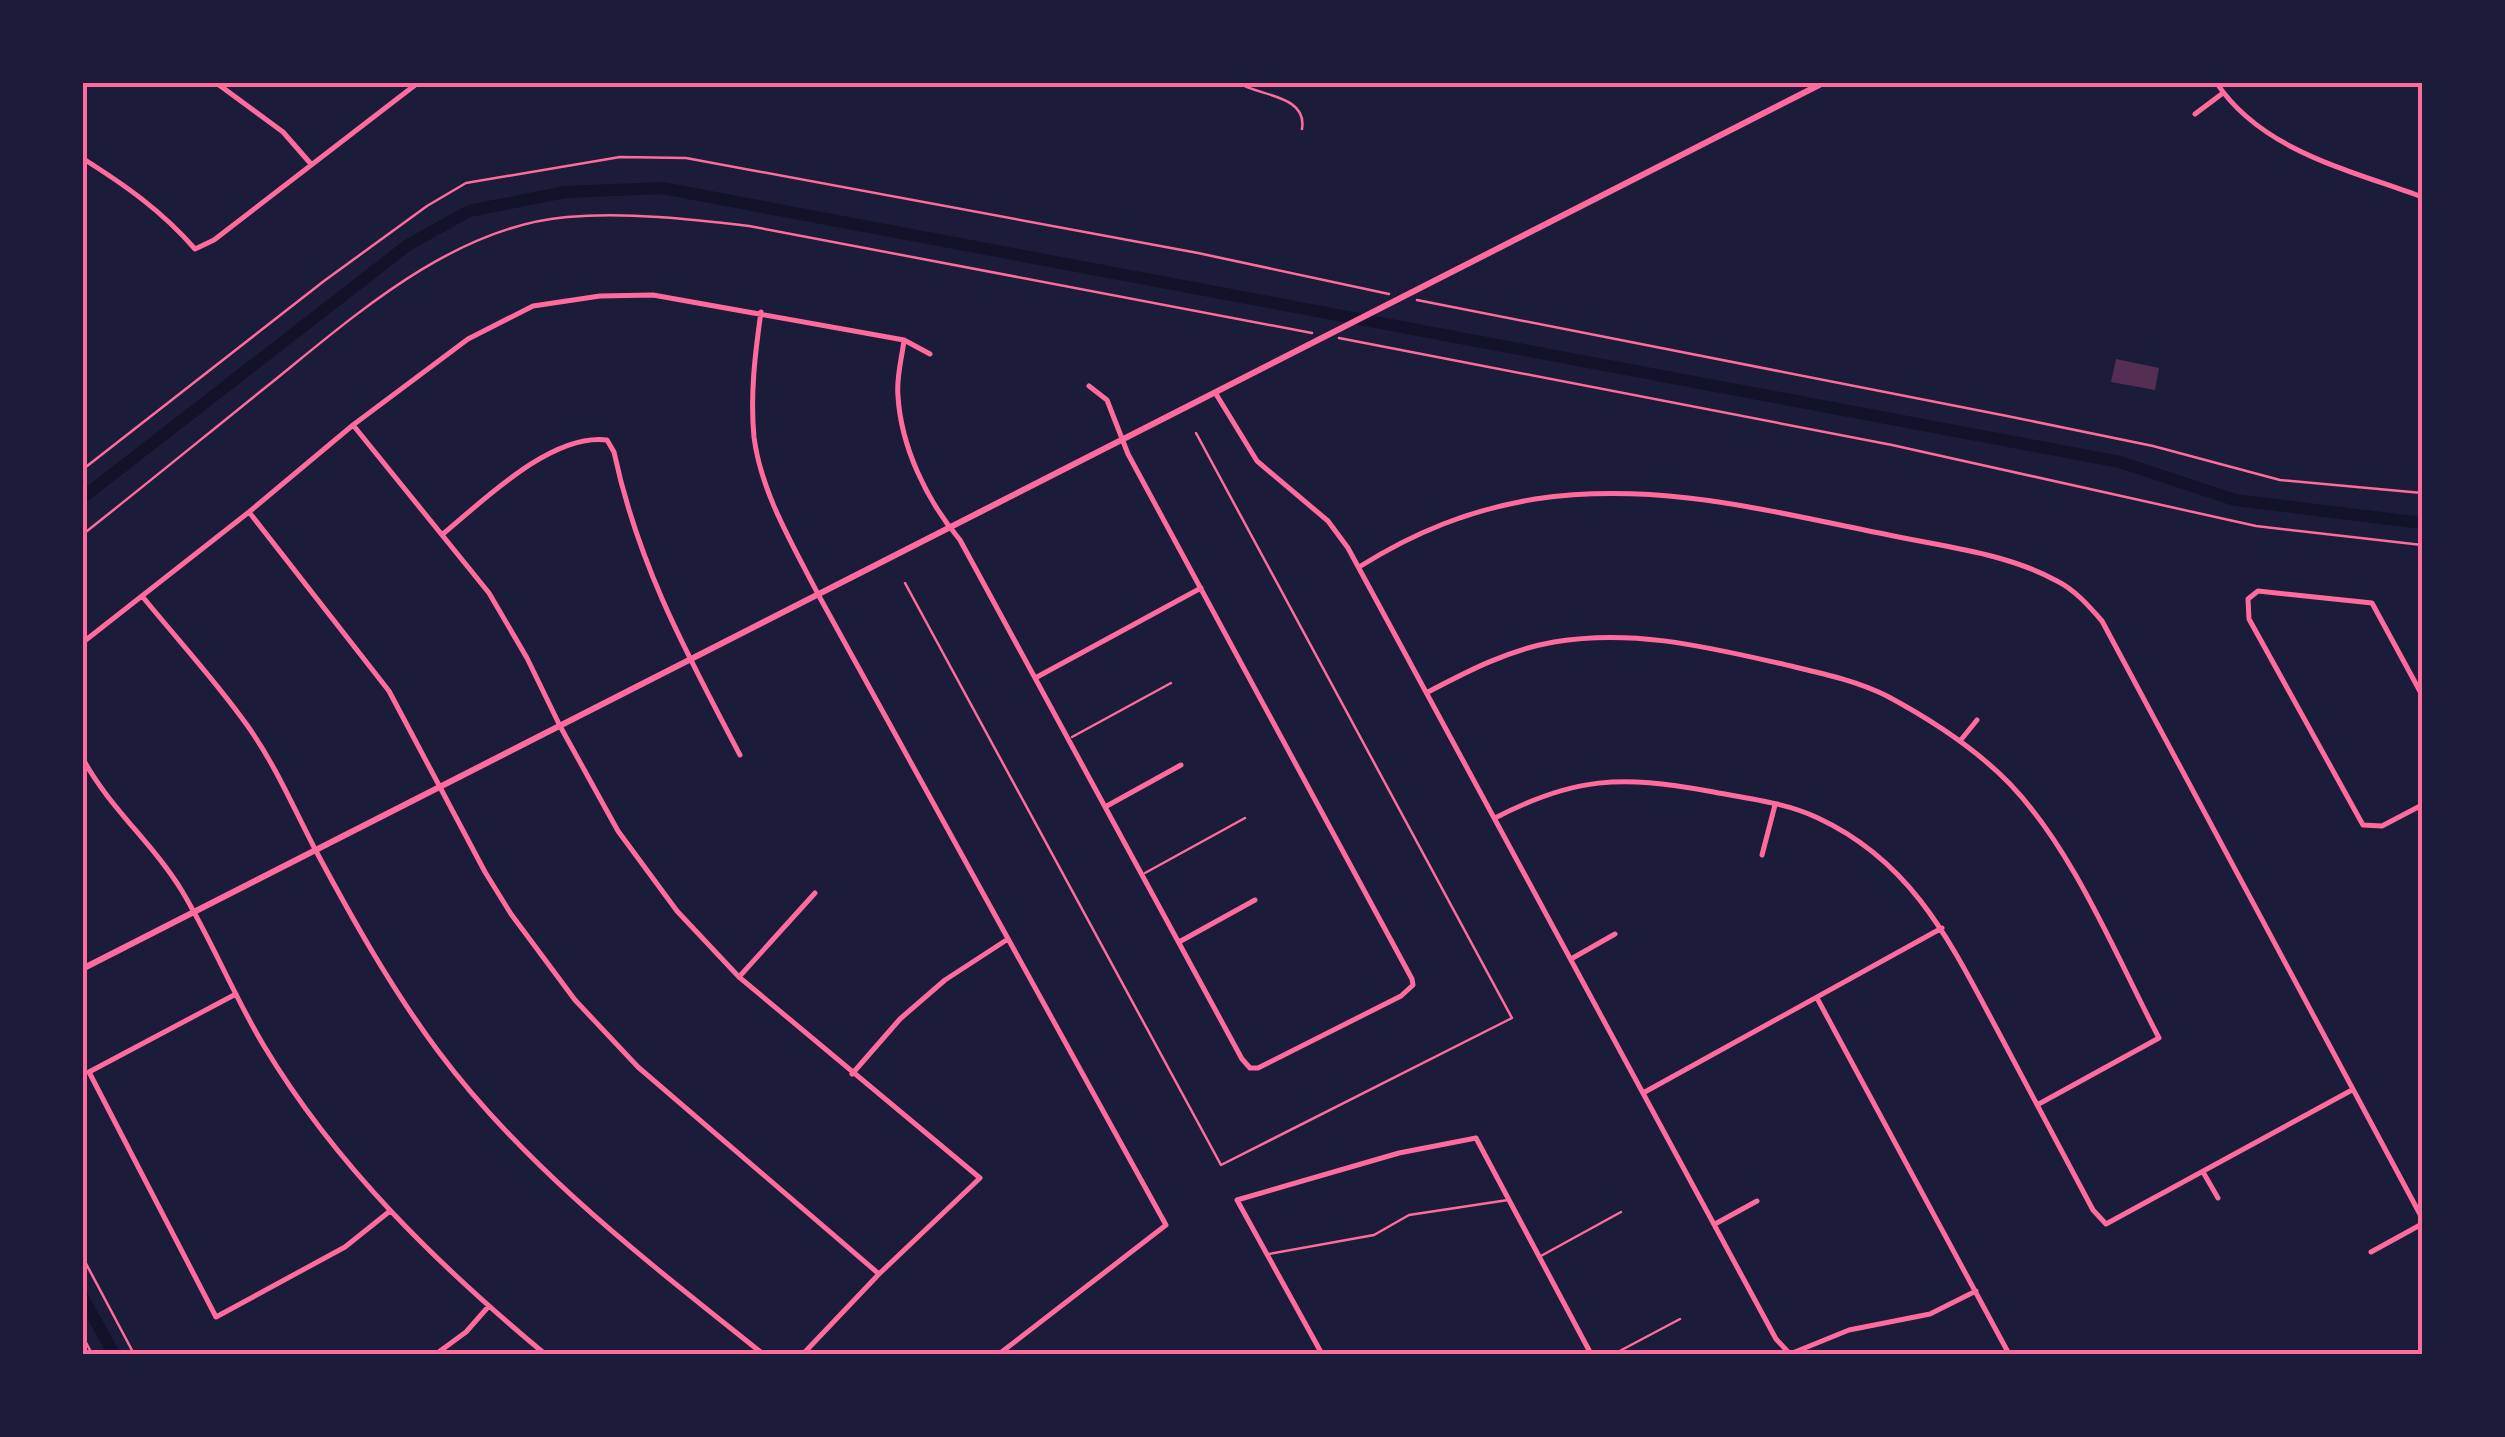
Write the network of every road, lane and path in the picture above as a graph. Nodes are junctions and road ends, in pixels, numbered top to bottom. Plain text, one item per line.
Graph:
1 (215, 82) edge
2 (419, 82) edge
3 (1237, 82) edge
4 (1825, 82) edge
5 (2216, 82) edge
6 (2223, 93) junction
7 (2195, 114) dead end
8 (1302, 129) dead end
9 (82, 158) edge
10 (312, 164) junction
11 (2422, 197) edge
12 (1404, 297) junction
13 (761, 312) junction
14 (1328, 336) junction
15 (904, 340) junction
16 (930, 354) dead end
17 (1089, 386) dead end
18 (1216, 394) junction
19 (353, 425) junction
20 (1196, 433) dead end
21 (1125, 440) junction
22 (82, 470) edge
23 (2422, 493) edge
24 (249, 512) junction
25 (950, 528) junction
26 (443, 534) junction
27 (82, 535) edge
28 (2422, 545) edge
29 (1359, 567) junction
30 (905, 583) dead end
31 (1201, 588) junction
32 (142, 596) junction
33 (819, 596) junction
34 (82, 642) edge
35 (690, 662) junction
36 (1035, 678) junction
37 (1172, 683) dead end
38 (1428, 692) junction
39 (2422, 695) edge
40 (1977, 720) dead end
41 (560, 726) junction
42 (1068, 739) junction
43 (1960, 742) junction
44 (740, 755) dead end
45 (82, 757) edge
46 (1181, 765) dead end
47 (440, 787) junction
48 (1775, 804) junction
49 (2422, 805) edge
50 (1105, 807) junction
51 (1244, 818) dead end
52 (1495, 818) junction
53 (316, 850) junction
54 (1762, 855) dead end
55 (1142, 874) junction
56 (814, 892) dead end
57 (1256, 900) dead end
58 (194, 912) junction
59 (1942, 928) junction
60 (1616, 934) dead end
61 (1008, 938) junction
62 (1179, 942) junction
63 (1571, 958) junction
64 (82, 969) edge
65 (739, 977) junction
66 (236, 994) junction
67 (1817, 998) junction
68 (852, 1074) junction
69 (2352, 1090) junction
70 (1644, 1092) junction
71 (2038, 1105) junction
72 (2204, 1172) junction
73 (2218, 1198) dead end
74 (1508, 1200) junction
75 (1757, 1201) dead end
76 (390, 1212) junction
77 (1621, 1212) dead end
78 (2422, 1221) edge
79 (1714, 1224) junction
80 (2371, 1252) dead end
81 (1268, 1254) junction
82 (82, 1256) edge
83 (1540, 1257) junction
84 (878, 1274) junction
85 (1976, 1291) junction
86 (488, 1307) junction
87 (1680, 1318) dead end
88 (82, 1336) edge
89 (92, 1354) edge
90 (134, 1354) edge
91 (436, 1354) edge
92 (545, 1354) edge
93 (762, 1354) edge
94 (803, 1354) edge
95 (999, 1354) edge
96 (1322, 1354) edge
97 (1592, 1354) edge
98 (1614, 1354) edge
99 (1790, 1354) edge
100 (2009, 1354) edge

1 - 10 street
2 - 10 street
3 - 8 path
4 - 12 street
5 - 6 street
6 - 7 street
6 - 11 street
9 - 10 street
12 - 14 street
12 - 22 path
12 - 23 path
13 - 15 street
13 - 19 street
13 - 33 street
14 - 18 street
14 - 27 path
14 - 28 path
15 - 16 street
15 - 25 street
17 - 21 street
18 - 21 street
18 - 29 street
19 - 24 street
19 - 26 street
20 - 30 lane
21 - 25 street
21 - 31 street
24 - 32 street
24 - 47 street
25 - 33 street
25 - 36 street
26 - 35 street
26 - 41 street
29 - 38 street
29 - 69 street
31 - 36 street
31 - 62 street
32 - 34 street
32 - 53 street
33 - 35 street
33 - 61 street
35 - 41 street
35 - 44 street
36 - 42 street
37 - 42 lane
38 - 43 street
38 - 52 street
39 - 49 street
40 - 43 street
41 - 47 street
41 - 65 street
42 - 50 street
43 - 71 street
45 - 58 street
46 - 50 street
47 - 53 street
47 - 84 street
48 - 52 street
48 - 54 street
48 - 59 street
50 - 55 street
51 - 55 lane
52 - 63 street
53 - 58 street
53 - 93 street
55 - 62 street
56 - 65 street
57 - 62 street
58 - 64 street
58 - 66 street
59 - 67 street
59 - 71 street
60 - 63 street
61 - 68 street
61 - 95 street
63 - 70 street
65 - 68 street
66 - 76 street
66 - 76 street
67 - 70 street
67 - 85 street
68 - 84 street
69 - 72 street
69 - 78 street
70 - 79 street
71 - 72 street
72 - 73 street
74 - 81 lane
74 - 81 street
74 - 83 street
75 - 79 street
76 - 86 street
77 - 83 lane
78 - 80 street
79 - 99 street
81 - 96 street
82 - 90 path
83 - 97 street
84 - 94 street
85 - 99 street
85 - 100 street
86 - 91 street
86 - 92 street
87 - 98 lane
88 - 89 path

